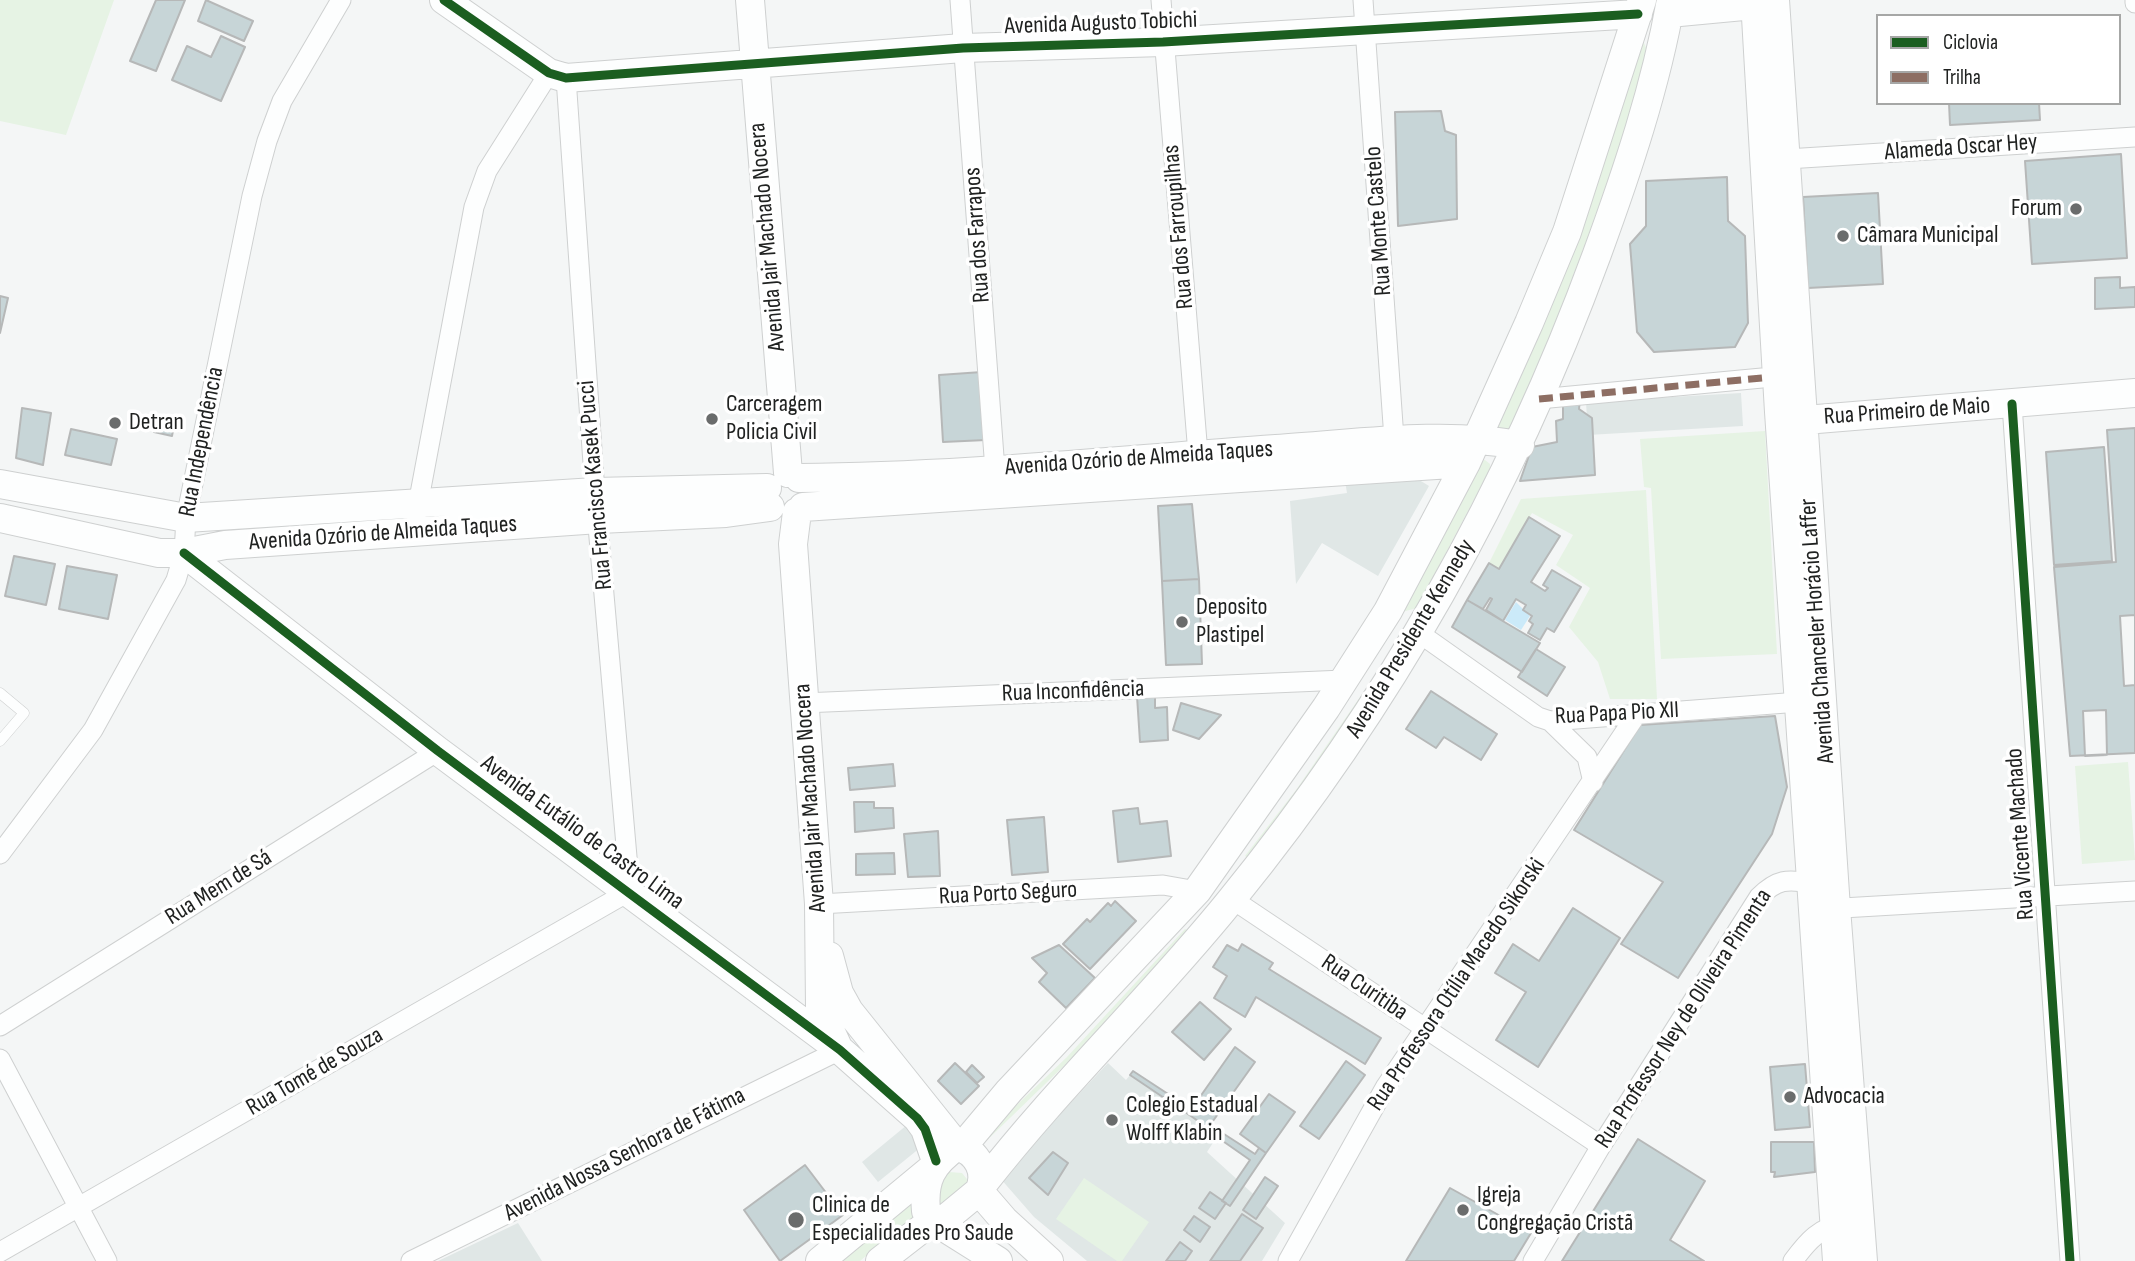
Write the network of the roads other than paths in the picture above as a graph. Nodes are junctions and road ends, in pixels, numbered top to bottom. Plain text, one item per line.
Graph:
1 (341, 0) edge
2 (444, 0) edge
3 (750, 0) edge
4 (960, 0) edge
5 (1161, 0) edge
6 (1363, 0) edge
7 (1761, 2) edge
8 (1674, 4) edge
9 (1640, 7) edge
10 (1365, 31) junction
11 (1163, 42) junction
12 (963, 48) junction
13 (754, 62) junction
14 (557, 75) junction
15 (2135, 137) edge
16 (1787, 159) junction
17 (1762, 378) dead end
18 (2135, 393) edge
19 (1539, 399) junction
20 (2012, 404) junction
21 (1795, 419) junction
22 (1478, 438) junction
23 (1520, 445) junction
24 (1198, 454) junction
25 (1396, 454) junction
26 (1466, 463) junction
27 (995, 470) junction
28 (0, 484) edge
29 (786, 497) junction
30 (418, 504) junction
31 (597, 505) junction
32 (0, 518) edge
33 (186, 518) junction
34 (412, 531) junction
35 (184, 553) junction
36 (1419, 633) junction
37 (1344, 680) junction
38 (0, 693) edge
39 (1799, 702) junction
40 (803, 704) junction
41 (1637, 714) junction
42 (1550, 721) junction
43 (0, 741) edge
44 (438, 751) junction
45 (1593, 782) junction
46 (0, 854) edge
47 (630, 891) junction
48 (1197, 891) junction
49 (2135, 891) edge
50 (2044, 897) junction
51 (1232, 899) junction
52 (1820, 900) junction
53 (820, 915) junction
54 (0, 1026) edge
55 (1426, 1030) junction
56 (840, 1051) junction
57 (0, 1059) edge
58 (1601, 1146) junction
59 (946, 1156) junction
60 (981, 1188) junction
61 (77, 1209) junction
62 (936, 1222) junction
63 (1835, 1228) junction
64 (0, 1252) edge
65 (107, 1261) edge
66 (411, 1261) edge
67 (820, 1261) edge
68 (880, 1261) edge
69 (998, 1261) edge
70 (1049, 1261) edge
71 (1287, 1261) edge
72 (1533, 1261) edge
73 (1793, 1261) edge
74 (1817, 1261) edge
75 (1847, 1261) edge
76 (2070, 1261) edge

1 - 33 street, Rua Independência
2 - 14 street
3 - 13 street, Avenida Jair Machado Nocera
4 - 12 street, Rua dos Farrapos
5 - 11 street, Rua dos Farroupilhas
6 - 10 street, Rua Monte Castelo
7 - 8 street
7 - 16 street, Avenida Chanceler Horácio Laffer
7 - 21 street, Avenida Chanceler Horácio Laffer
8 - 19 street, Avenida Presidente Kennedy
9 - 10 street, Avenida Augusto Tobichi
9 - 22 street, Avenida Presidente Kennedy
10 - 11 street, Avenida Augusto Tobichi
10 - 25 street, Rua Monte Castelo
11 - 12 street, Avenida Augusto Tobichi
11 - 24 street, Rua dos Farroupilhas
12 - 13 street, Avenida Augusto Tobichi
12 - 27 street, Rua dos Farrapos
13 - 14 street, Avenida Augusto Tobichi
13 - 29 street, Avenida Jair Machado Nocera
14 - 30 street
14 - 31 street, Rua Francisco Kasek Pucci
15 - 16 street, Alameda Oscar Hey
16 - 21 street, Avenida Chanceler Horácio Laffer
17 - 19 street
18 - 20 street, Rua Primeiro de Maio
19 - 23 street, Avenida Presidente Kennedy
20 - 21 street, Rua Primeiro de Maio
20 - 50 street, Rua Vicente Machado
21 - 39 street, Avenida Chanceler Horácio Laffer
21 - 52 street, Avenida Chanceler Horácio Laffer
22 - 23 street, Avenida Ozório de Almeida Taques
22 - 25 street, Avenida Ozório de Almeida Taques
22 - 26 street, Avenida Presidente Kennedy
23 - 36 street, Avenida Presidente Kennedy
24 - 25 street, Avenida Ozório de Almeida Taques
24 - 27 street, Avenida Ozório de Almeida Taques
25 - 26 street, Avenida Ozório de Almeida Taques
25 - 29 street, Avenida Ozório de Almeida Taques
26 - 37 street, Avenida Presidente Kennedy
27 - 29 street, Avenida Ozório de Almeida Taques
28 - 33 street, Avenida Ozório de Almeida Taques
29 - 31 street, Avenida Ozório de Almeida Taques
29 - 40 street, Avenida Jair Machado Nocera
30 - 31 street, Avenida Ozório de Almeida Taques
30 - 33 street, Avenida Ozório de Almeida Taques
30 - 34 street
31 - 34 street, Avenida Ozório de Almeida Taques
31 - 47 street, Rua Francisco Kasek Pucci
32 - 35 street, Avenida Ozório de Almeida Taques
33 - 35 street, Rua Independência
34 - 35 street, Avenida Ozório de Almeida Taques
35 - 44 street, Avenida Eutálio de Castro Lima
35 - 46 street, Rua Independência
36 - 42 street, Rua Papa Pio XII
36 - 51 street, Avenida Presidente Kennedy
37 - 40 street, Rua Inconfidência
37 - 48 street, Avenida Presidente Kennedy
38 - 43 lane
39 - 41 street, Rua Papa Pio XII
39 - 52 street, Avenida Chanceler Horácio Laffer
40 - 53 street, Avenida Jair Machado Nocera
41 - 42 street, Rua Papa Pio XII
41 - 45 street, Rua Professora Otília Macedo Sikorski
42 - 45 street
44 - 47 street, Avenida Eutálio de Castro Lima
44 - 54 street, Rua Mem de Sá
45 - 55 street, Rua Professora Otília Macedo Sikorski
47 - 56 street, Avenida Eutálio de Castro Lima
47 - 61 street, Rua Tomé de Souza
48 - 53 street, Rua Porto Seguro
48 - 59 street, Avenida Presidente Kennedy
49 - 50 street, Rua Professor Ney de Oliveira Pimenta
50 - 52 street, Rua Professor Ney de Oliveira Pimenta
50 - 76 street, Rua Vicente Machado
51 - 55 street, Rua Curitiba
51 - 60 street, Avenida Presidente Kennedy
52 - 58 street, Rua Professor Ney de Oliveira Pimenta
52 - 63 street, Avenida Chanceler Horácio Laffer
53 - 56 street, Avenida Jair Machado Nocera
53 - 59 street, Avenida Jair Machado Nocera
55 - 58 street, Rua Curitiba
55 - 71 street, Rua Professora Otília Macedo Sikorski
56 - 59 street, Avenida Eutálio de Castro Lima
56 - 66 street, Avenida Nossa Senhora de Fátima
57 - 61 street
58 - 72 street, Rua Professor Ney de Oliveira Pimenta
59 - 60 street
59 - 62 street
59 - 67 street, Avenida Presidente Kennedy
60 - 62 street, Avenida Presidente Kennedy
60 - 70 street
61 - 64 street, Rua Tomé de Souza
61 - 65 street
62 - 68 street
62 - 69 street
63 - 73 street
63 - 74 street
63 - 75 street, Avenida Chanceler Horácio Laffer

